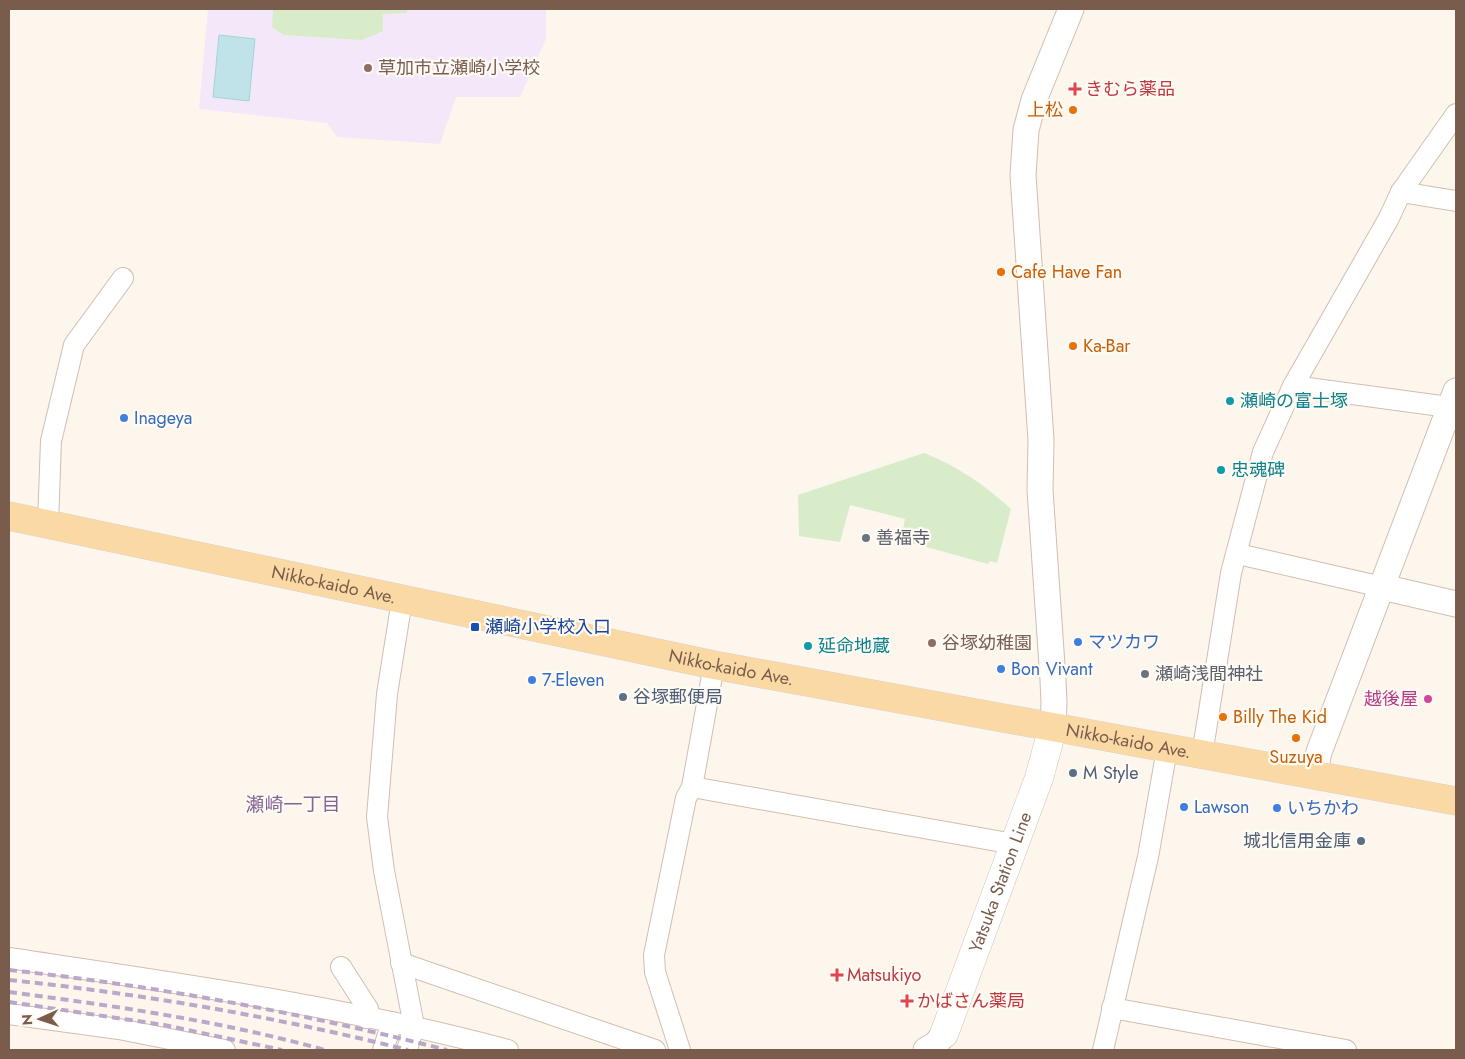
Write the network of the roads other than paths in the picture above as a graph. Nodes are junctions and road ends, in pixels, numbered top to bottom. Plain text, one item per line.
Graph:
1 (1071, 9) edge
2 (1456, 114) edge
3 (1402, 192) junction
4 (1456, 201) edge
5 (123, 278) dead end
6 (1293, 386) junction
7 (1454, 402) edge
8 (9, 516) edge
9 (48, 524) junction
10 (1238, 554) junction
11 (1382, 587) junction
12 (402, 600) junction
13 (1456, 604) edge
14 (714, 665) junction
15 (1053, 727) junction
16 (1167, 749) junction
17 (1202, 755) junction
18 (1314, 775) junction
19 (692, 787) junction
20 (1456, 801) edge
21 (1014, 844) junction
22 (9, 958) edge
23 (401, 963) junction
24 (341, 967) dead end
25 (1112, 1008) junction
26 (9, 1014) edge
27 (366, 1018) junction
28 (392, 1022) junction
29 (414, 1026) junction
30 (938, 1045) edge
31 (225, 1050) edge
32 (383, 1050) edge
33 (406, 1050) edge
34 (508, 1050) edge
35 (655, 1050) edge
36 (680, 1050) edge
37 (1103, 1050) edge
38 (1346, 1050) edge

1 - 15 street
2 - 3 street
3 - 4 street
3 - 6 street
5 - 9 street
6 - 7 street
6 - 10 street
7 - 11 street
8 - 9 main road, Nikko-kaido Ave.
9 - 12 main road, Nikko-kaido Ave.
10 - 11 street
10 - 17 street
11 - 13 street
11 - 18 street
12 - 14 main road, Nikko-kaido Ave.
12 - 23 street
14 - 15 main road, Nikko-kaido Ave.
14 - 19 street
15 - 16 main road, Nikko-kaido Ave.
15 - 21 main road, Yatsuka Station Line
16 - 17 main road, Nikko-kaido Ave.
16 - 25 street
17 - 18 main road, Nikko-kaido Ave.
18 - 20 main road, Nikko-kaido Ave.
19 - 21 street
19 - 36 street
21 - 30 main road, Yatsuka Station Line
22 - 27 street
23 - 29 street
23 - 35 street
24 - 27 street
25 - 37 street
25 - 38 street
26 - 31 street
27 - 28 street
28 - 29 street
28 - 32 street
29 - 33 street
29 - 34 street

